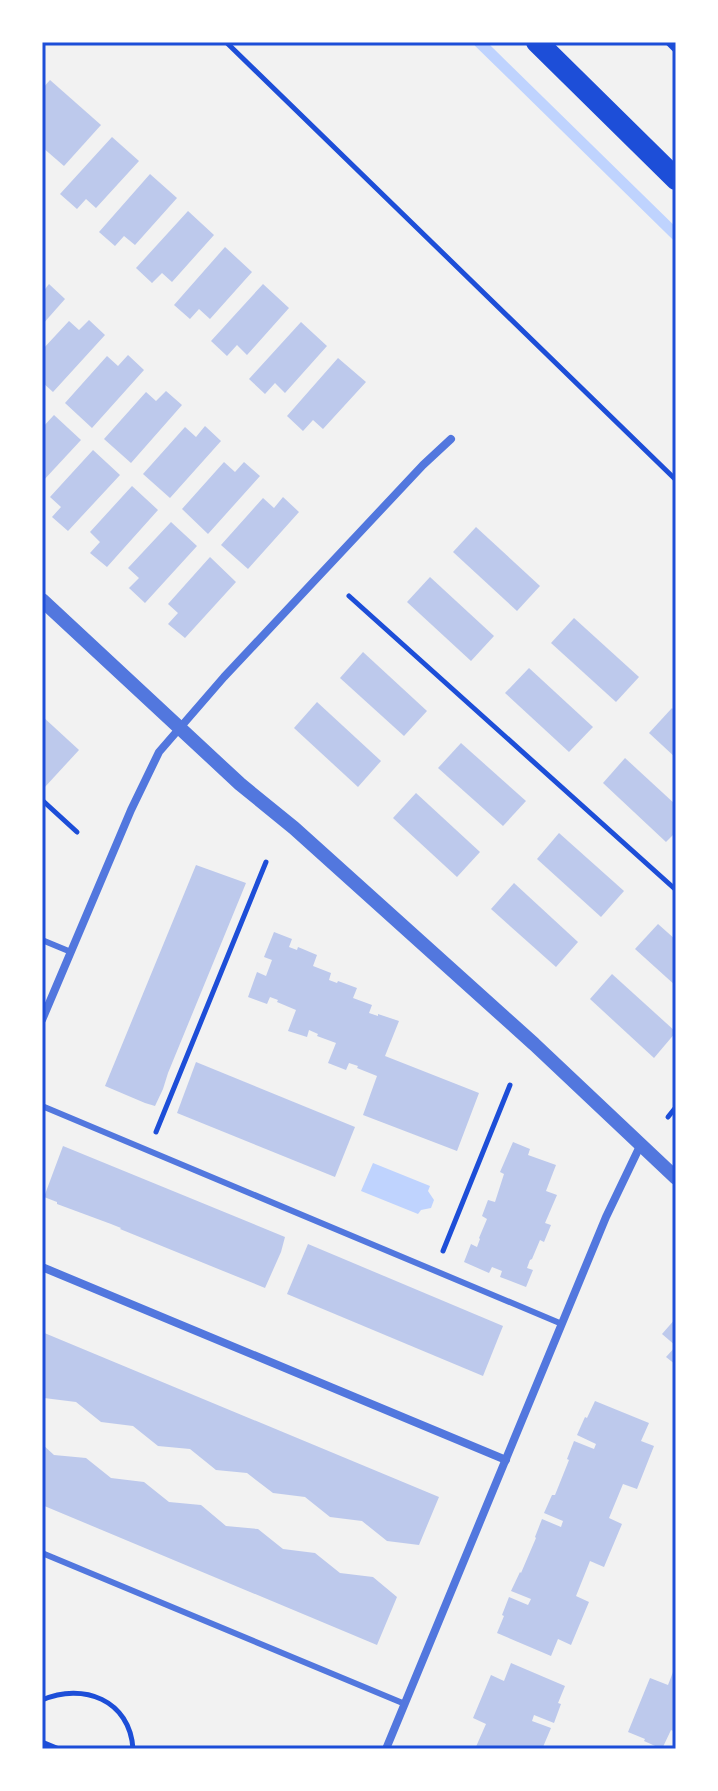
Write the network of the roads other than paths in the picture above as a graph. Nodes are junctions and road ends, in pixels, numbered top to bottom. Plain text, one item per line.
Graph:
1 (537, 42) edge
2 (676, 179) edge
3 (451, 439) dead end
4 (42, 600) edge
5 (180, 727) junction
6 (42, 940) edge
7 (71, 952) junction
8 (42, 1020) edge
9 (42, 1106) edge
10 (641, 1144) junction
11 (676, 1178) edge
12 (42, 1267) edge
13 (562, 1324) junction
14 (506, 1460) junction
15 (42, 1553) edge
16 (405, 1704) junction
17 (386, 1749) edge

1 - 2 highway
3 - 5 street
4 - 5 street
5 - 7 street
5 - 10 street
6 - 7 lane
7 - 8 street
9 - 13 lane
10 - 11 street
10 - 13 street
12 - 14 street
13 - 14 street
14 - 16 street
15 - 16 lane
16 - 17 street

